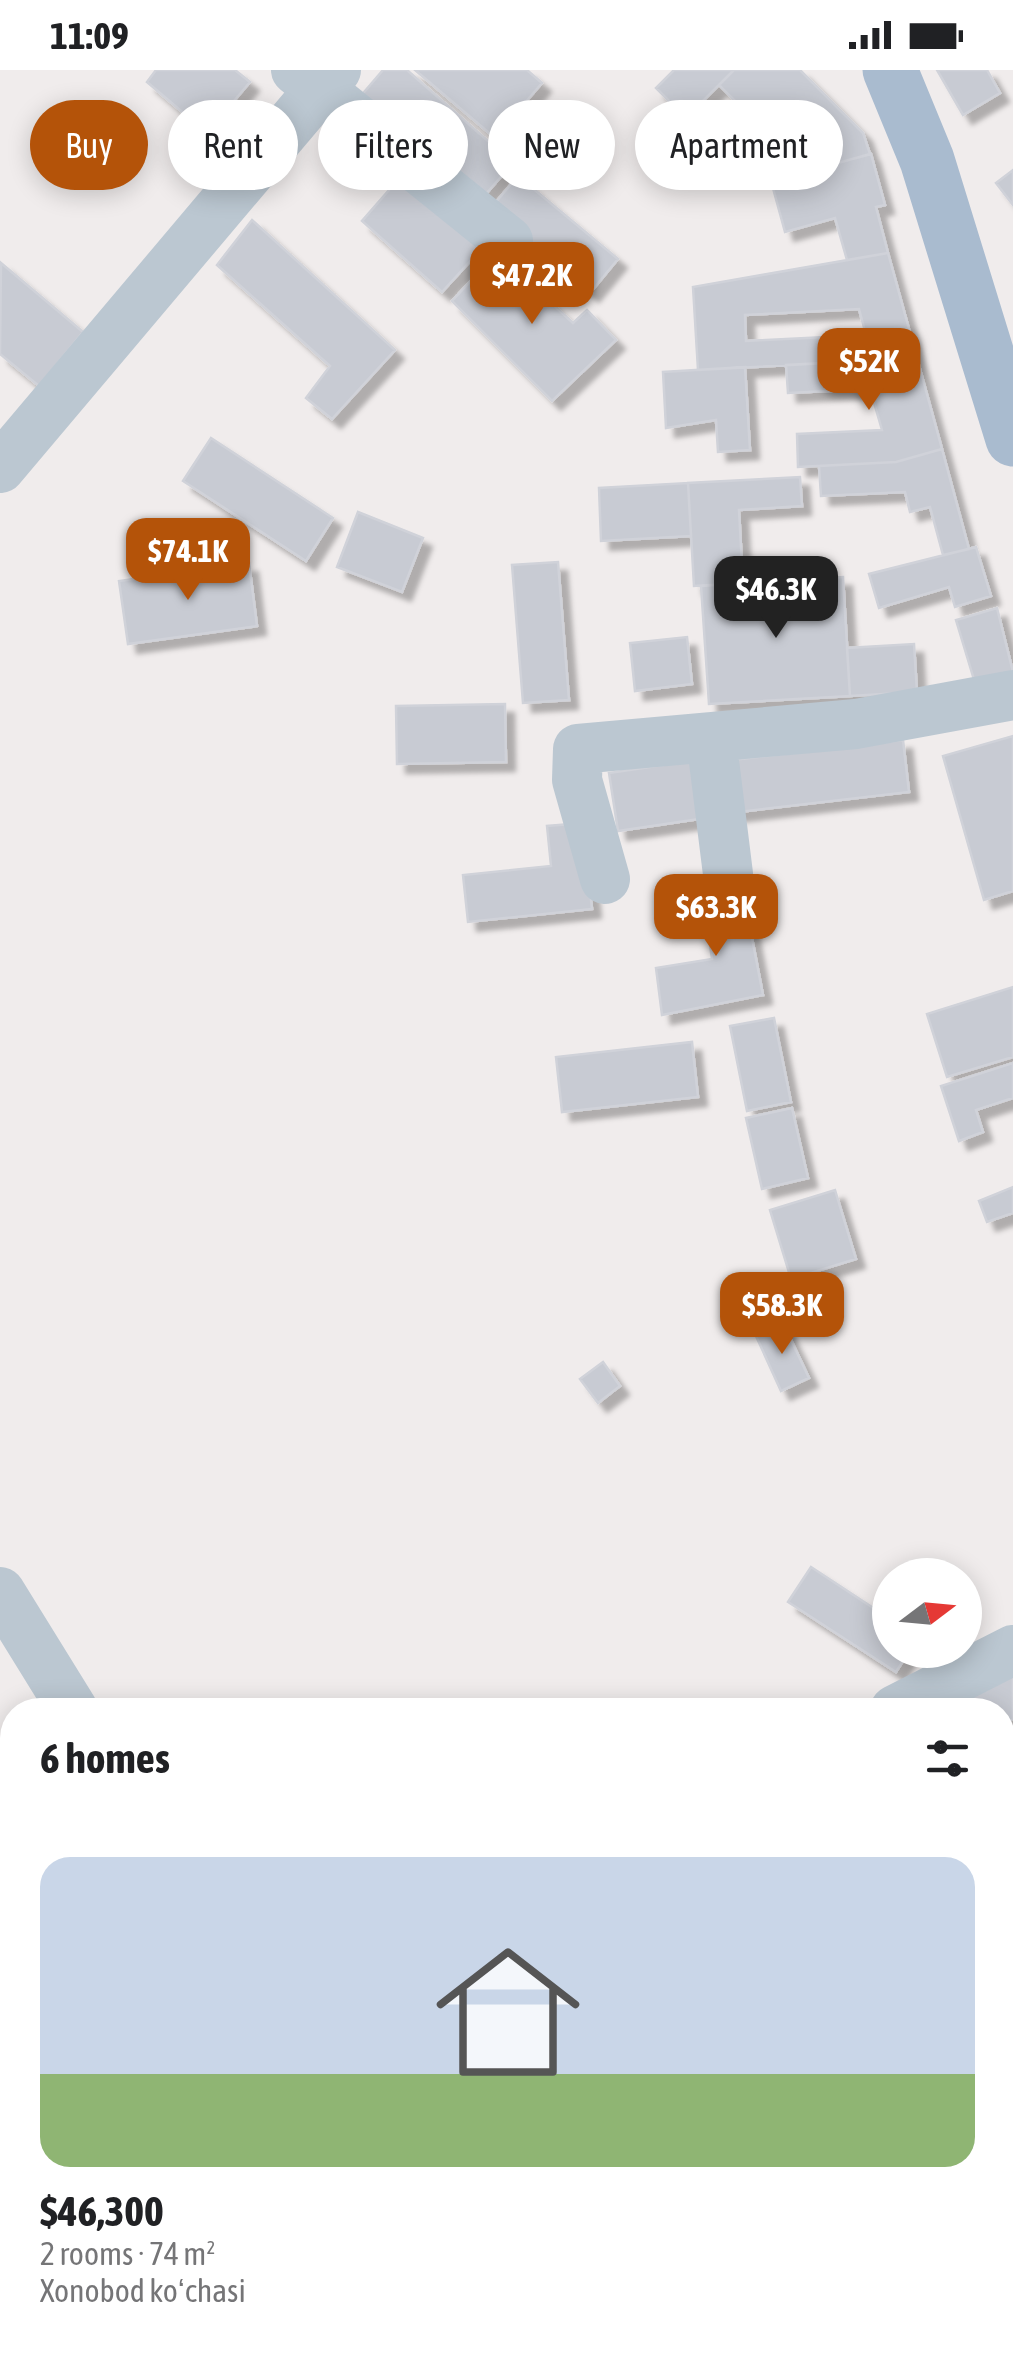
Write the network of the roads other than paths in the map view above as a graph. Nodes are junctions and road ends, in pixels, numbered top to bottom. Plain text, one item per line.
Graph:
1 (890, 70) edge
2 (317, 76) edge
3 (508, 242) dead end
4 (1013, 439) edge
5 (5, 453) edge
6 (1013, 695) edge
7 (711, 737) junction
8 (728, 874) dead end
9 (605, 879) dead end
10 (0, 1592) edge
11 (1013, 1650) edge
12 (66, 1698) edge
13 (919, 1698) edge

1 - 4 main road
2 - 3 street
2 - 5 street
6 - 7 street
7 - 8 street
7 - 9 street
10 - 12 street
11 - 13 street

